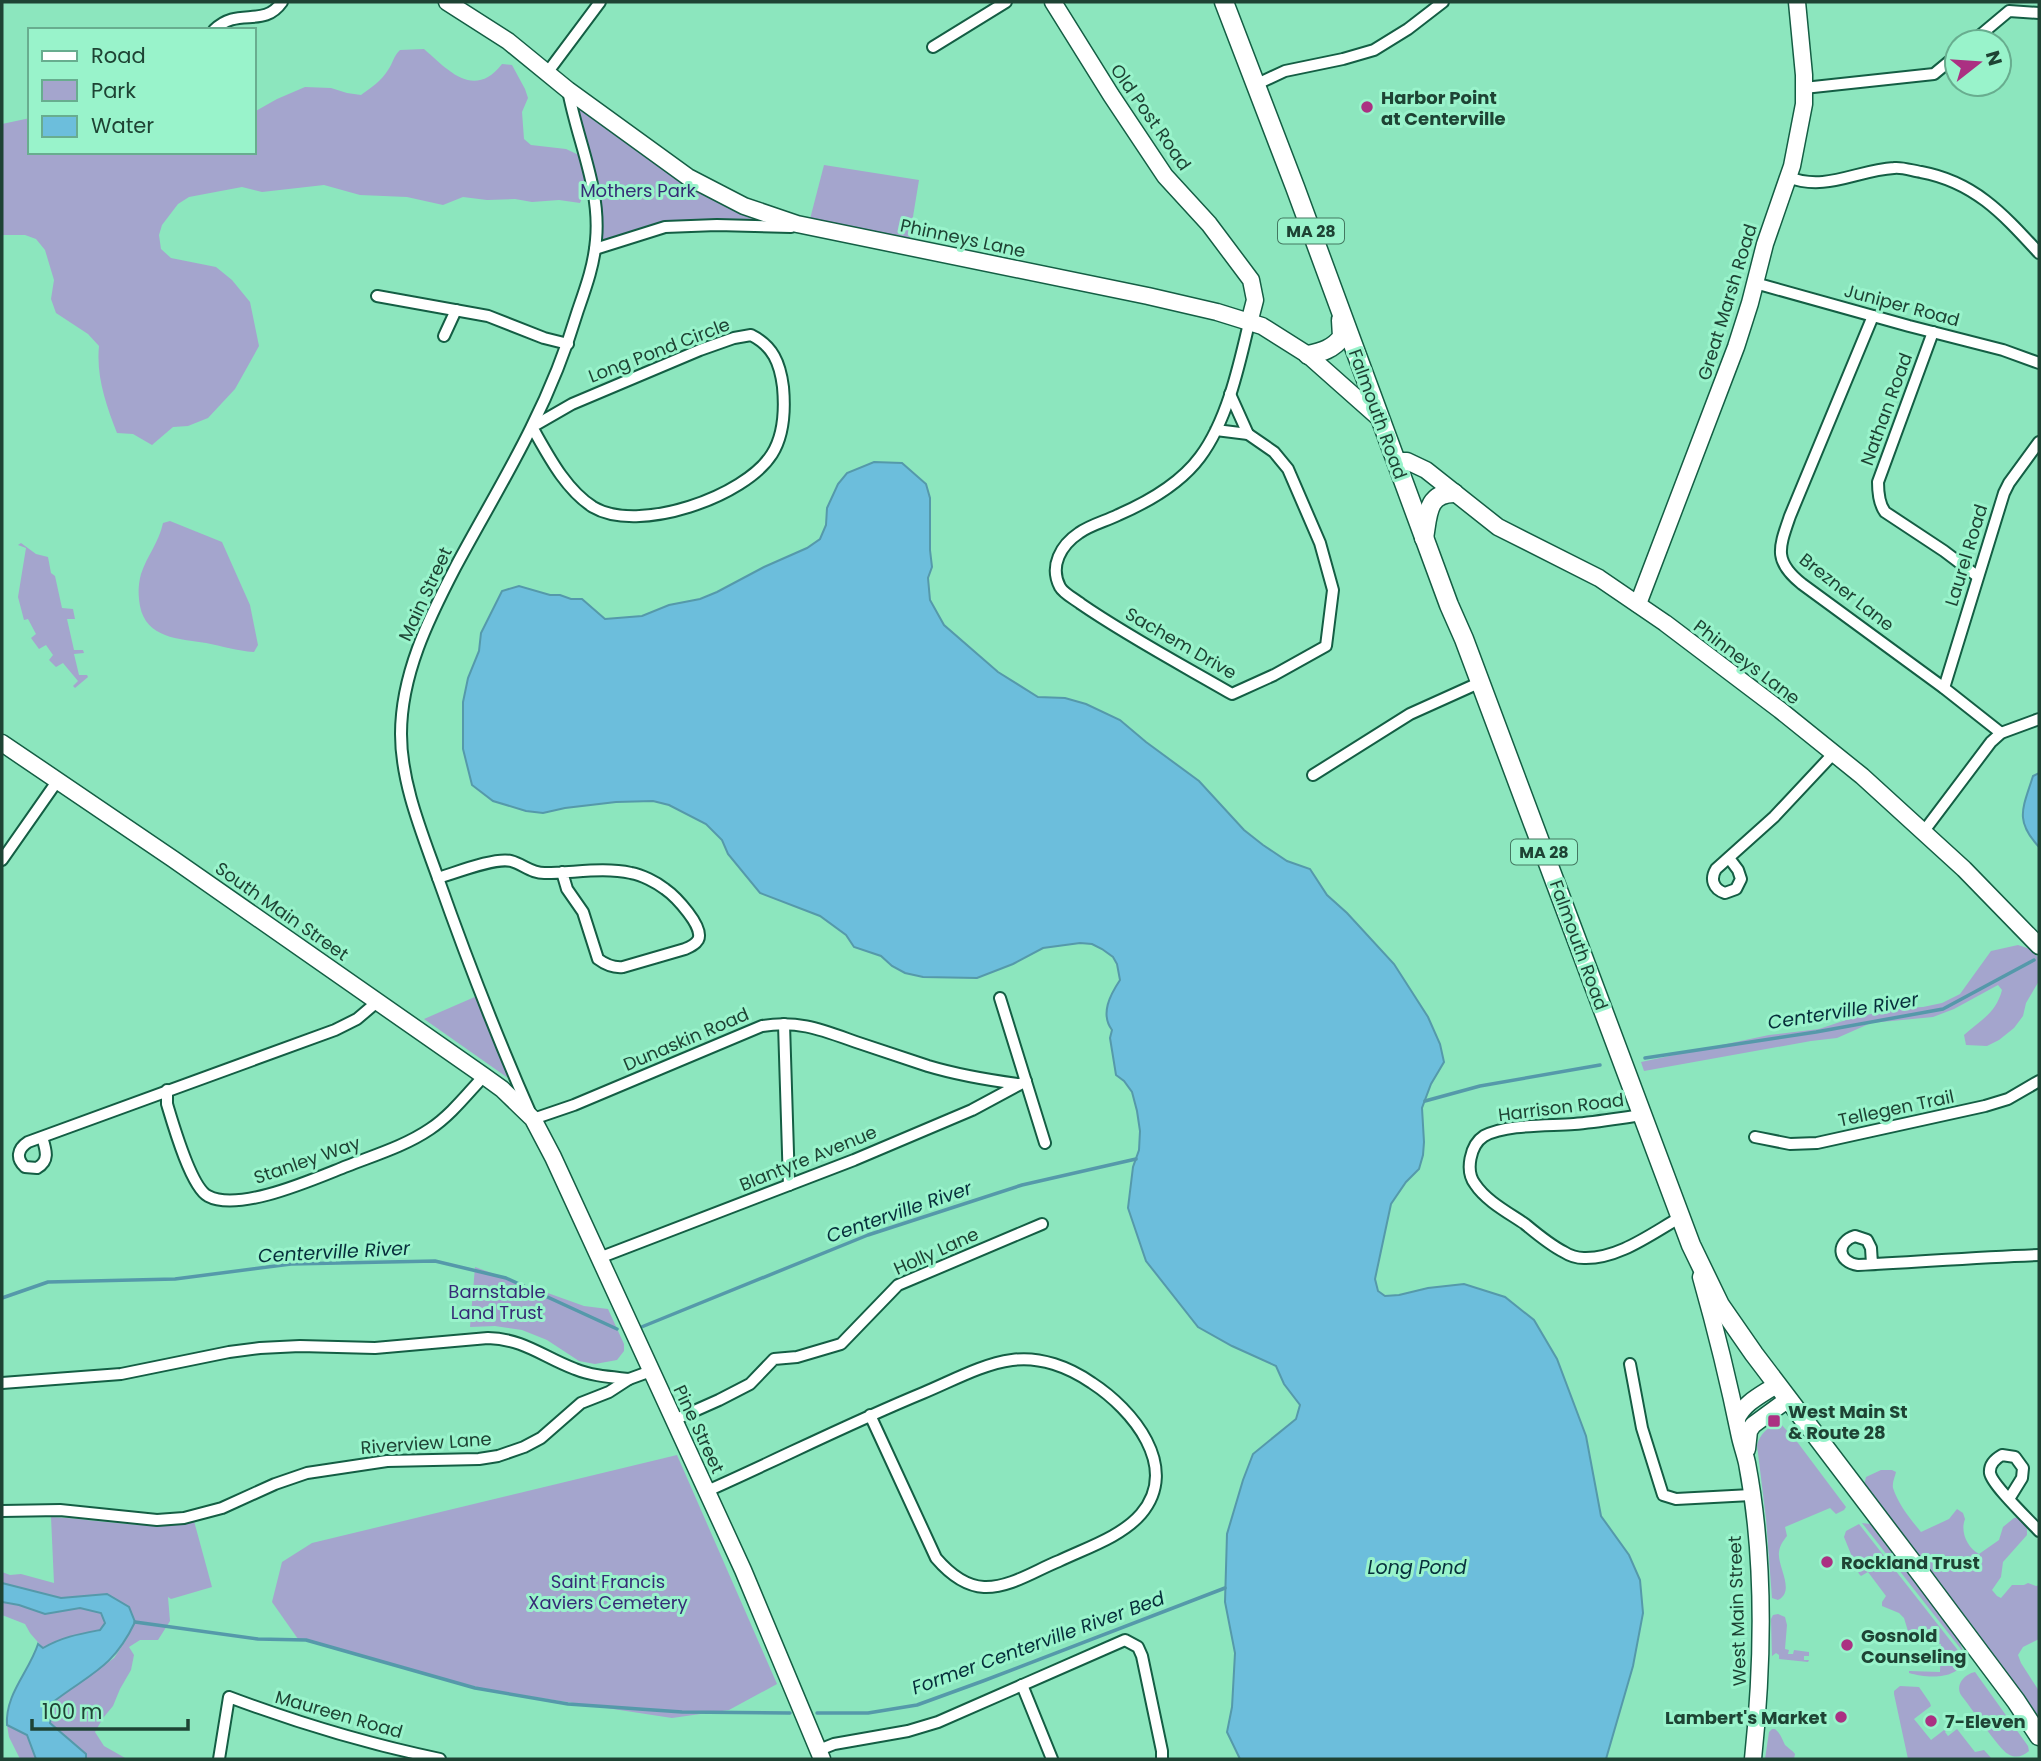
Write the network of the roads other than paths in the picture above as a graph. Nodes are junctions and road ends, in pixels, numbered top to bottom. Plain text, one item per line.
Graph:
1 (282, 2) edge
2 (447, 2) edge
3 (600, 2) edge
4 (1006, 2) edge
5 (1053, 2) edge
6 (1224, 2) edge
7 (1443, 2) edge
8 (1797, 2) edge
9 (2039, 13) edge
10 (217, 28) edge
11 (1988, 28) edge
12 (933, 47) dead end
13 (1943, 67) edge
14 (547, 73) junction
15 (1255, 85) junction
16 (1804, 88) junction
17 (568, 90) junction
18 (1788, 177) junction
19 (824, 229) junction
20 (595, 249) junction
21 (2039, 253) edge
22 (1755, 283) junction
23 (377, 296) dead end
24 (1340, 309) junction
25 (456, 310) junction
26 (1874, 316) junction
27 (1249, 323) junction
28 (1933, 332) junction
29 (444, 336) dead end
30 (568, 344) junction
31 (1308, 355) junction
32 (2039, 363) edge
33 (1230, 394) junction
34 (1379, 418) junction
35 (531, 427) junction
36 (1216, 430) junction
37 (1248, 434) junction
38 (2039, 442) edge
39 (1395, 461) junction
40 (1454, 493) junction
41 (1424, 538) junction
42 (1977, 576) junction
43 (1638, 604) junction
44 (1481, 682) junction
45 (1944, 688) junction
46 (2039, 719) edge
47 (2001, 733) junction
48 (2, 743) edge
49 (1834, 753) junction
50 (1313, 775) dead end
51 (58, 780) junction
52 (1924, 831) junction
53 (1729, 858) dead end
54 (2, 860) edge
55 (562, 872) junction
56 (438, 878) junction
57 (2039, 946) edge
58 (1000, 998) dead end
59 (377, 1002) junction
60 (784, 1024) junction
61 (484, 1076) junction
62 (2039, 1081) edge
63 (1022, 1082) junction
64 (167, 1090) junction
65 (1643, 1115) junction
66 (533, 1119) junction
67 (42, 1137) dead end
68 (1755, 1137) dead end
69 (1045, 1143) dead end
70 (789, 1185) junction
71 (1681, 1217) junction
72 (1042, 1224) dead end
73 (1691, 1245) junction
74 (2039, 1255) edge
75 (599, 1258) junction
76 (1872, 1264) dead end
77 (1630, 1364) dead end
78 (651, 1371) junction
79 (629, 1379) junction
80 (2, 1383) edge
81 (1776, 1385) junction
82 (1787, 1400) junction
83 (870, 1415) junction
84 (1737, 1419) junction
85 (674, 1420) junction
86 (1746, 1462) junction
87 (706, 1491) junction
88 (1751, 1495) junction
89 (2009, 1499) dead end
90 (2, 1511) edge
91 (2039, 1531) edge
92 (1022, 1685) junction
93 (2039, 1736) edge
94 (820, 1754) edge
95 (219, 1759) edge
96 (440, 1759) edge
97 (1052, 1759) edge
98 (1162, 1759) edge
99 (1753, 1759) edge

1 - 10 street
2 - 14 main road, Phinneys Lane
3 - 14 street
4 - 12 street
5 - 27 main road, Old Post Road
6 - 15 main road, Falmouth Road / MA 28
7 - 15 street
8 - 16 main road, Great Marsh Road
9 - 11 street
13 - 16 street
14 - 17 main road, Phinneys Lane
15 - 24 main road, Falmouth Road / MA 28
16 - 18 main road, Great Marsh Road
17 - 19 main road, Phinneys Lane
17 - 20 street, Main Street
18 - 21 street
18 - 22 main road, Great Marsh Road
19 - 20 street
19 - 27 main road, Phinneys Lane
20 - 30 street, Main Street
22 - 26 street, Juniper Road
22 - 43 main road, Great Marsh Road
23 - 25 street
24 - 31 main road
24 - 34 main road, Falmouth Road / MA 28
25 - 29 street
25 - 30 street
26 - 28 street, Juniper Road
26 - 45 street, Brezner Lane
27 - 31 main road, Phinneys Lane
27 - 33 street, Sachem Drive
28 - 32 street, Juniper Road
28 - 42 street, Nathan Road
30 - 35 street, Main Street
31 - 34 main road, Phinneys Lane
33 - 36 street, Sachem Drive
33 - 37 street, Sachem Drive
34 - 39 main road, Falmouth Road / MA 28
35 - 35 street, Long Pond Circle
35 - 56 street, Main Street
36 - 37 street, Sachem Drive
36 - 37 street, Sachem Drive
38 - 42 street, Laurel Road
39 - 40 main road, Phinneys Lane
39 - 41 main road, Falmouth Road / MA 28
40 - 41 main road
40 - 43 main road, Phinneys Lane
41 - 44 main road, Falmouth Road / MA 28
42 - 45 street, Laurel Road
43 - 49 main road, Phinneys Lane
44 - 50 street
44 - 65 main road, Falmouth Road / MA 28
45 - 47 street, Brezner Lane
46 - 47 street
47 - 52 street
48 - 51 main road, South Main Street
49 - 52 main road, Phinneys Lane
49 - 53 street
51 - 54 street
51 - 59 main road, South Main Street
52 - 57 main road, Phinneys Lane
55 - 55 street
55 - 56 street
56 - 66 street, Main Street
58 - 63 street
59 - 61 main road, South Main Street
59 - 64 street
60 - 63 street, Dunaskin Road
60 - 66 street, Dunaskin Road
60 - 70 street
61 - 64 street, Stanley Way
61 - 66 main road, South Main Street
62 - 68 street, Tellegen Trail
63 - 69 street
63 - 70 street, Blantyre Avenue
64 - 67 street
65 - 71 main road, Falmouth Road / MA 28
65 - 71 street, Harrison Road
66 - 75 main road, Pine Street
70 - 75 street, Blantyre Avenue
71 - 73 main road, Falmouth Road / MA 28
72 - 85 street, Holly Lane
73 - 81 main road, Falmouth Road / MA 28
73 - 84 main road, West Main Street
74 - 76 street
75 - 78 main road, Pine Street
77 - 88 street
78 - 79 street, Riverview Lane
78 - 85 main road, Pine Street
79 - 80 street, Riverview Lane
79 - 90 street, Riverview Lane
81 - 82 main road, Falmouth Road / MA 28
81 - 84 main road
82 - 86 main road, West Main Street
82 - 93 main road, Falmouth Road / MA 28
83 - 83 street
83 - 87 street
84 - 86 main road, West Main Street
85 - 87 main road, Pine Street
86 - 88 main road, West Main Street
87 - 94 main road, Pine Street
88 - 99 main road, West Main Street
89 - 91 street
92 - 94 street
92 - 97 street
92 - 98 street
95 - 96 street, Maureen Road

